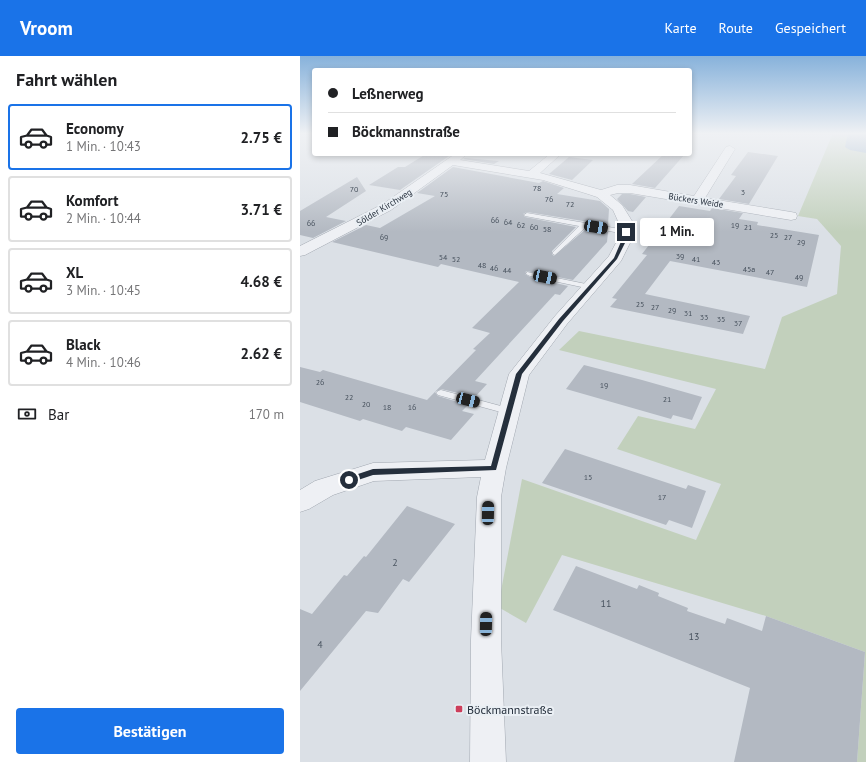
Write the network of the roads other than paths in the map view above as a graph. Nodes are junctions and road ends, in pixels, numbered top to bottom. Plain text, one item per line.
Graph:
1 (446, 166) edge
2 (494, 166) edge
3 (542, 166) edge
4 (719, 166) edge
5 (532, 174) junction
6 (601, 194) junction
7 (697, 200) junction
8 (527, 215) dead end
9 (791, 216) dead end
10 (584, 225) junction
11 (626, 232) junction
12 (300, 252) edge
13 (555, 253) dead end
14 (530, 274) dead end
15 (591, 287) junction
16 (440, 393) dead end
17 (508, 411) junction
18 (494, 468) junction
19 (300, 502) edge
20 (488, 762) edge

1 - 12 street, Sölder Kirchweg
2 - 5 street
3 - 5 street
4 - 7 street
5 - 6 street
6 - 7 street, Bückers Weide
6 - 11 street
7 - 9 street, Bückers Weide
8 - 10 lane
10 - 11 lane
10 - 13 lane
11 - 15 street
14 - 15 lane
15 - 17 street
16 - 17 lane
17 - 18 street
18 - 19 street
18 - 20 street

